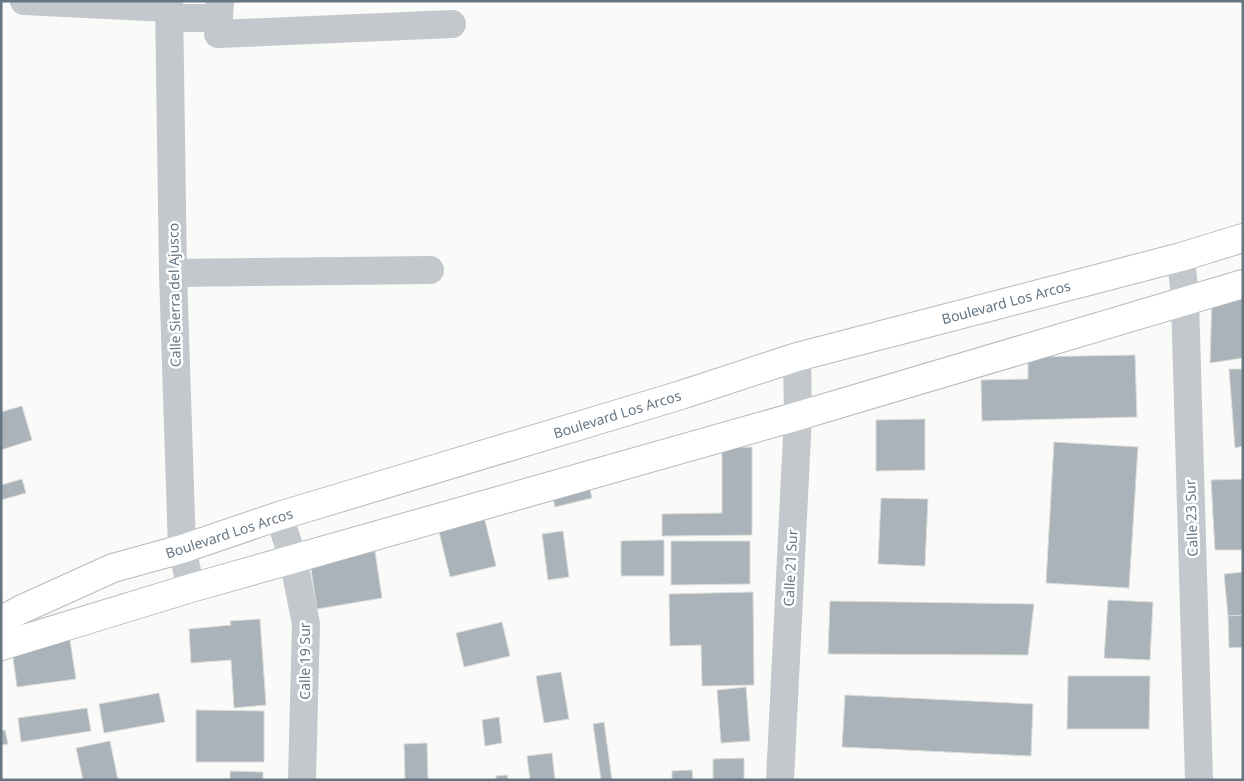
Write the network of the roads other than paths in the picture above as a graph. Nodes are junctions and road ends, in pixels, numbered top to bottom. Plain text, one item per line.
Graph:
1 (24, 1) edge
2 (169, 9) edge
3 (219, 9) edge
4 (452, 24) dead end
5 (1243, 238) edge
6 (1181, 257) junction
7 (430, 270) dead end
8 (173, 273) junction
9 (1243, 284) edge
10 (1185, 300) junction
11 (797, 357) junction
12 (798, 416) junction
13 (279, 516) junction
14 (182, 549) junction
15 (293, 558) junction
16 (191, 588) junction
17 (1, 621) edge
18 (1, 646) edge
19 (302, 780) edge
20 (780, 780) edge
21 (1199, 780) edge

1 - 2 street
2 - 3 street
2 - 8 street, Calle Sierra del Ajusco
3 - 4 street
5 - 6 main road, Boulevard Los Arcos
6 - 10 street, Calle 23 Sur
6 - 11 main road, Boulevard Los Arcos
7 - 8 street
8 - 14 street, Calle Sierra del Ajusco
9 - 10 main road
10 - 12 main road
10 - 21 street, Calle 23 Sur
11 - 12 street, Calle 21 Sur
11 - 13 main road, Boulevard Los Arcos
12 - 15 main road
12 - 20 street, Calle 21 Sur
13 - 14 main road, Boulevard Los Arcos
13 - 15 street, Calle 19 Sur
14 - 16 street, Calle Sierra del Ajusco
14 - 17 main road, Boulevard Los Arcos
15 - 16 main road
15 - 19 street, Calle 19 Sur
16 - 18 main road

